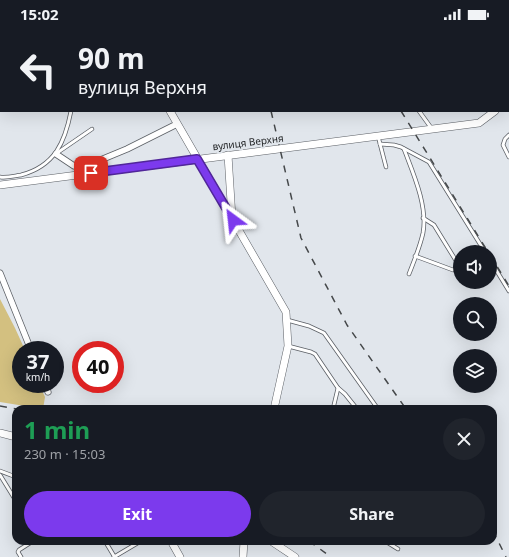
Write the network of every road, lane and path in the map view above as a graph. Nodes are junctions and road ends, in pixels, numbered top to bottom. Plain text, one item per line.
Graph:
1 (72, 112) edge
2 (171, 112) edge
3 (420, 112) edge
4 (494, 112) edge
5 (177, 124) junction
6 (92, 129) dead end
7 (432, 129) junction
8 (509, 135) edge
9 (378, 136) junction
10 (380, 144) junction
11 (404, 149) junction
12 (56, 154) junction
13 (228, 155) junction
14 (509, 157) edge
15 (197, 159) junction
16 (386, 167) dead end
17 (0, 177) edge
18 (0, 185) edge
19 (423, 218) junction
20 (233, 220) junction
21 (481, 245) edge
22 (415, 256) junction
23 (497, 271) edge
24 (0, 273) edge
25 (409, 274) dead end
26 (509, 291) edge
27 (286, 315) junction
28 (27, 341) edge
29 (288, 346) junction
30 (338, 388) junction
31 (275, 405) edge
32 (334, 405) edge
33 (354, 405) edge
34 (375, 405) edge
35 (0, 433) edge
36 (12, 436) edge
37 (0, 471) edge
38 (0, 475) edge
39 (12, 476) edge
40 (12, 494) edge
41 (26, 545) edge
42 (107, 545) edge
43 (134, 545) edge
44 (173, 545) edge
45 (244, 545) edge
46 (277, 545) edge
47 (392, 545) edge
48 (398, 549) dead end
49 (21, 557) edge
50 (114, 557) edge
51 (180, 557) edge
52 (243, 557) edge
53 (295, 557) edge

1 - 12 lane
2 - 5 street
3 - 7 lane
4 - 7 street, вулиця Верхня
5 - 12 street
5 - 15 street
6 - 12 lane
7 - 9 street, вулиця Верхня
8 - 14 lane
9 - 10 lane
9 - 13 street, вулиця Верхня
10 - 11 lane
10 - 16 lane
11 - 19 lane
11 - 21 lane
12 - 17 lane
13 - 15 street, вулиця Верхня
13 - 20 street
15 - 18 street, вулиця Верхня
15 - 20 street
19 - 22 lane
19 - 22 lane
20 - 27 street
22 - 25 lane
23 - 26 lane
24 - 28 street
27 - 29 street
27 - 34 lane
29 - 30 lane
29 - 31 street
30 - 32 lane
30 - 33 lane
35 - 36 street
37 - 39 lane
38 - 40 lane
41 - 49 lane
42 - 50 lane
43 - 50 lane
44 - 51 street
45 - 52 street
46 - 53 street
47 - 48 lane

